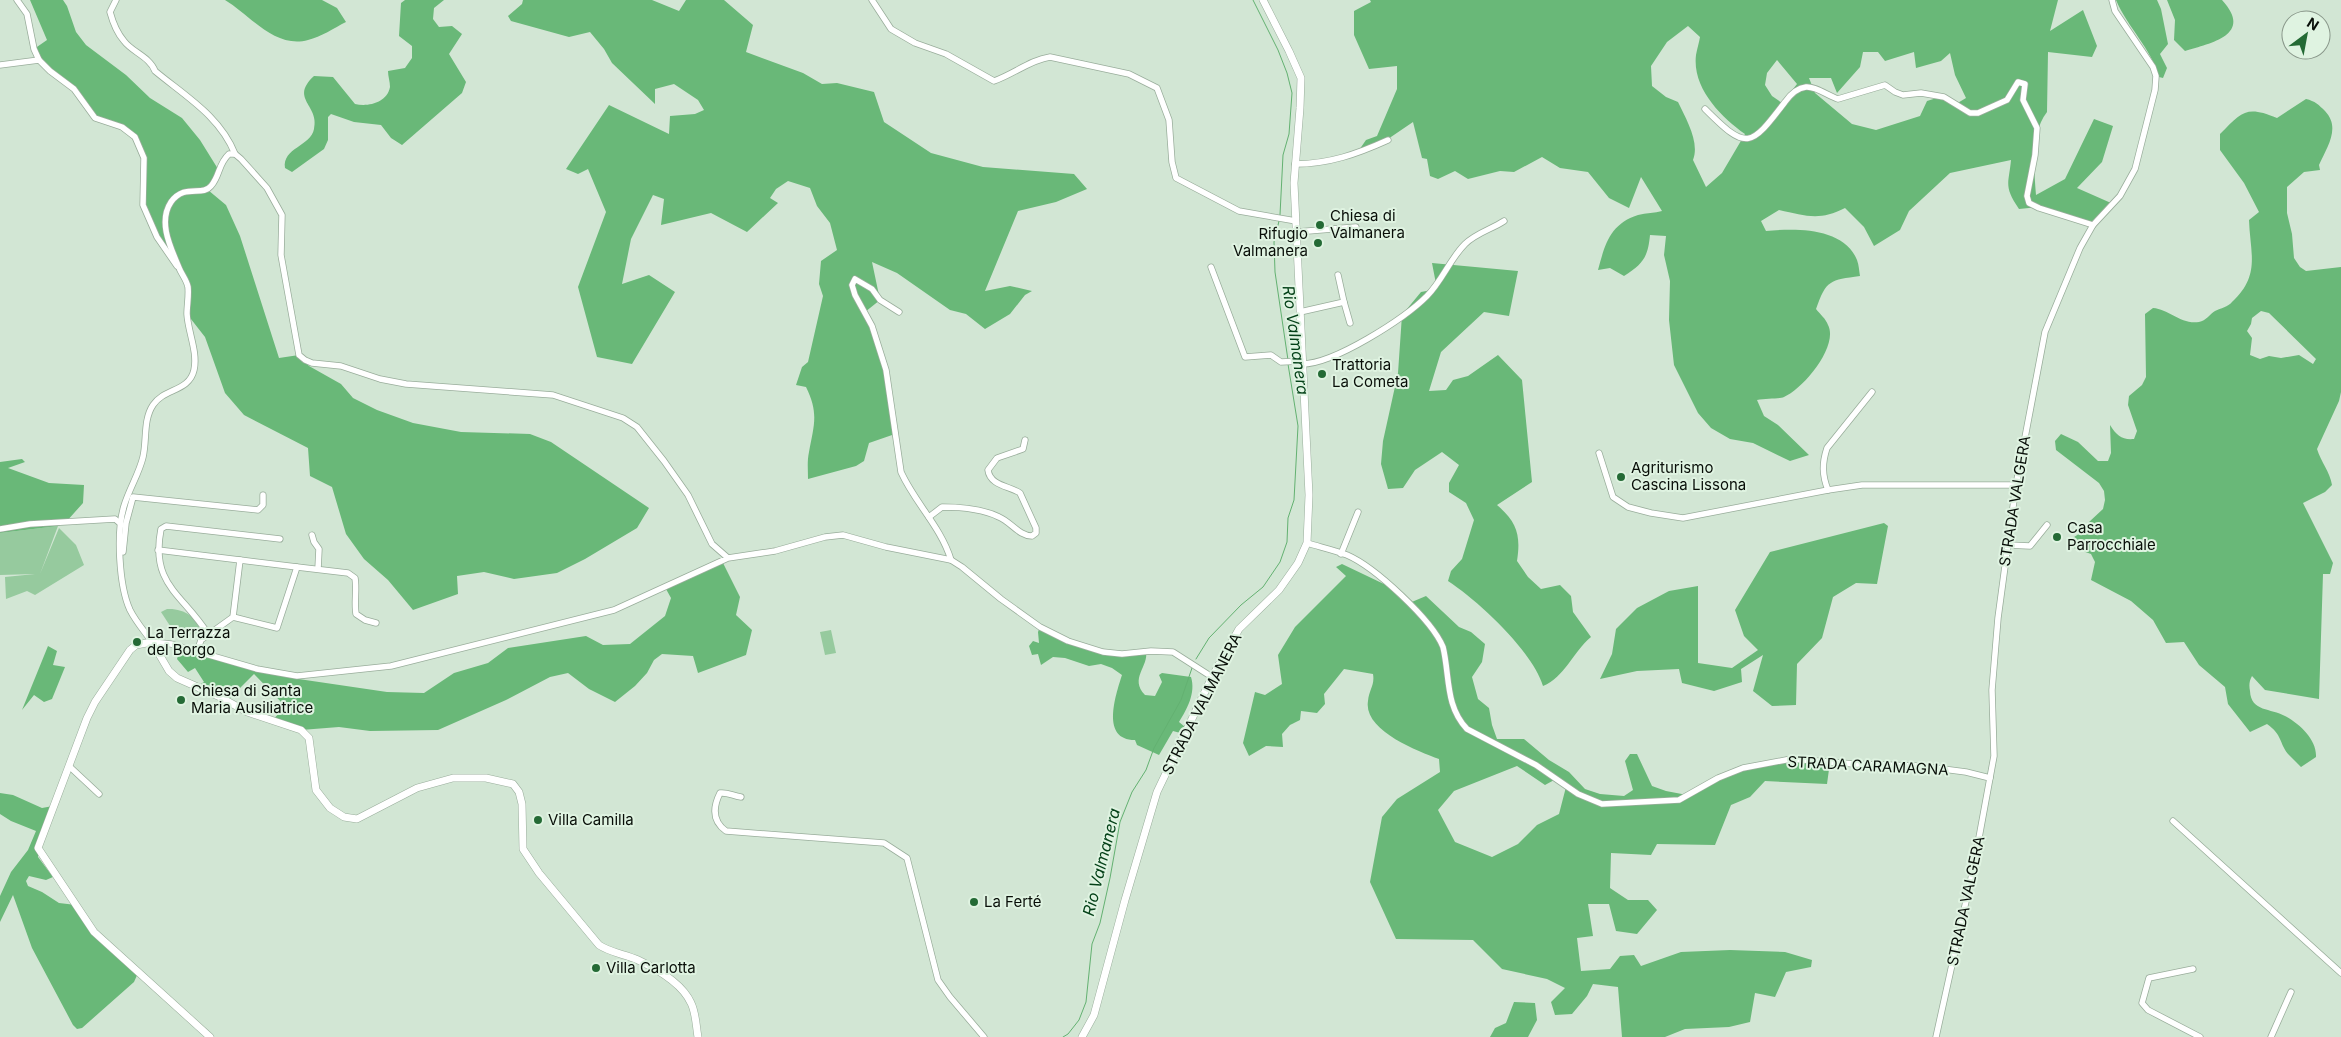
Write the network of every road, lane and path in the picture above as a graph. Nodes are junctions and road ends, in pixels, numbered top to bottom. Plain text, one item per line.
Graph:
1 (18, 0) edge
2 (116, 0) edge
3 (872, 0) edge
4 (1263, 0) edge
5 (2112, 0) edge
6 (39, 60) junction
7 (0, 65) edge
8 (1705, 109) dead end
9 (1388, 140) dead end
10 (235, 154) junction
11 (1295, 164) junction
12 (1296, 220) junction
13 (1504, 221) dead end
14 (2093, 225) junction
15 (1356, 227) dead end
16 (1296, 232) junction
17 (1211, 267) dead end
18 (180, 269) junction
19 (1338, 275) dead end
20 (1344, 302) junction
21 (899, 312) dead end
22 (1300, 312) junction
23 (1350, 323) dead end
24 (1302, 362) junction
25 (1872, 392) dead end
26 (1025, 440) dead end
27 (1599, 452) dead end
28 (2016, 485) junction
29 (1828, 490) junction
30 (263, 495) dead end
31 (1358, 512) dead end
32 (929, 517) junction
33 (121, 524) junction
34 (2047, 525) dead end
35 (0, 529) edge
36 (312, 535) dead end
37 (280, 539) dead end
38 (1307, 543) junction
39 (2008, 545) junction
40 (158, 550) junction
41 (1341, 554) junction
42 (121, 556) junction
43 (728, 558) junction
44 (240, 560) junction
45 (951, 560) junction
46 (297, 567) junction
47 (318, 569) junction
48 (233, 618) junction
49 (376, 622) dead end
50 (208, 634) junction
51 (152, 642) junction
52 (197, 652) junction
53 (1212, 677) junction
54 (70, 767) junction
55 (1990, 778) junction
56 (100, 794) dead end
57 (741, 797) dead end
58 (2173, 821) dead end
59 (2194, 969) dead end
60 (2341, 974) edge
61 (2291, 992) dead end
62 (210, 1037) edge
63 (698, 1037) edge
64 (984, 1037) edge
65 (1082, 1037) edge
66 (1936, 1037) edge
67 (2200, 1037) edge
68 (2271, 1037) edge

1 - 6 street
2 - 10 street
3 - 12 street
4 - 11 street, STRADA VALMANERA
5 - 14 street, STRADA VALGERA
6 - 7 street
6 - 18 street
8 - 14 street
9 - 11 street
10 - 18 street
10 - 43 street
11 - 12 street, STRADA VALMANERA
12 - 16 street, STRADA VALMANERA
13 - 24 street
14 - 28 street, STRADA VALGERA
15 - 16 street
16 - 22 street, STRADA VALMANERA
17 - 24 street
18 - 33 street
19 - 20 street
20 - 22 street
20 - 23 street
21 - 32 street
22 - 24 street, STRADA VALMANERA
24 - 38 street, STRADA VALMANERA
25 - 29 street
26 - 32 street
27 - 29 street
28 - 29 street
28 - 39 street, STRADA VALGERA
30 - 42 street
31 - 41 street
32 - 45 street
33 - 35 street
33 - 42 street
34 - 39 street
36 - 47 street
37 - 40 street
38 - 41 street, STRADA CARAMAGNA
38 - 53 street, STRADA VALMANERA
39 - 55 street, STRADA VALGERA
40 - 44 street
40 - 50 street
41 - 55 street, STRADA CARAMAGNA
42 - 51 street
43 - 45 street
43 - 52 street
44 - 46 street
44 - 48 street
45 - 53 street
46 - 47 street
46 - 48 street
47 - 49 street
48 - 50 street
50 - 52 street
51 - 52 street
51 - 54 street
51 - 63 street
53 - 65 street, STRADA VALMANERA
54 - 56 street
54 - 62 street
55 - 66 street, STRADA VALGERA
57 - 64 street
58 - 60 street
59 - 67 street
61 - 68 street

